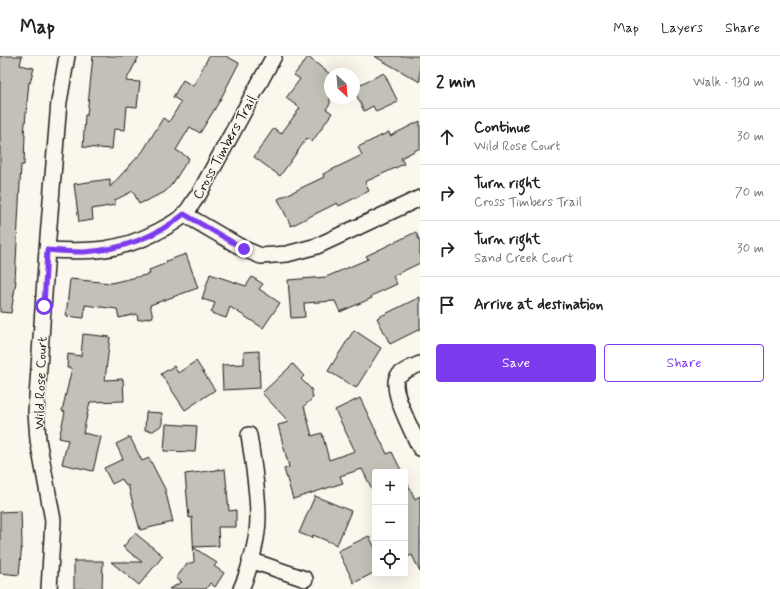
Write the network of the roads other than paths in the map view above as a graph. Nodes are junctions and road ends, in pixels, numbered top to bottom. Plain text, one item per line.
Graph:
1 (67, 56) edge
2 (274, 56) edge
3 (420, 198) edge
4 (184, 214) junction
5 (47, 250) junction
6 (420, 364) edge
7 (249, 435) dead end
8 (420, 448) edge
9 (250, 560) junction
10 (305, 579) dead end
11 (49, 589) edge
12 (241, 589) edge

1 - 5 street, Wild Rose Court
2 - 4 street, Cross Timbers Trail
3 - 4 street
4 - 5 street, Cross Timbers Trail
5 - 11 street, Wild Rose Court
6 - 8 street
7 - 9 street
9 - 10 street
9 - 12 street

